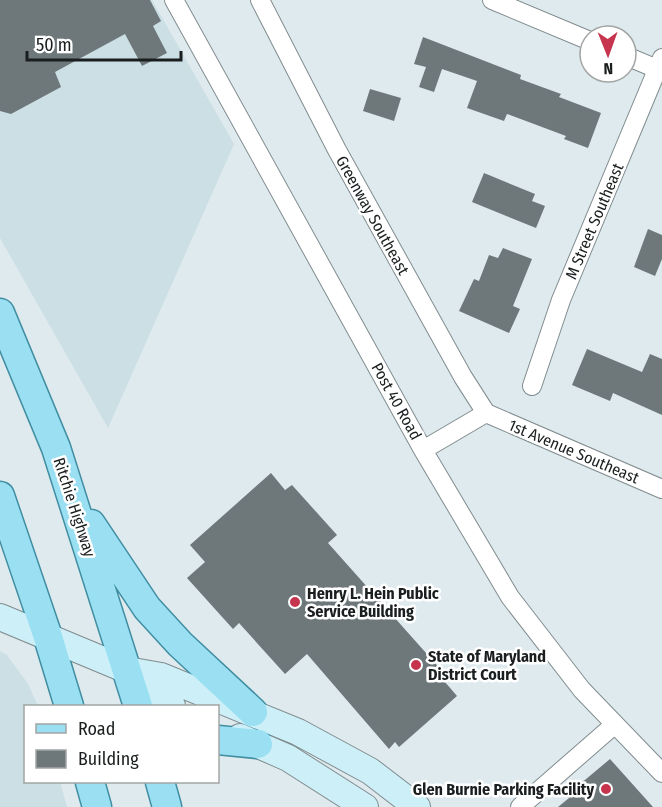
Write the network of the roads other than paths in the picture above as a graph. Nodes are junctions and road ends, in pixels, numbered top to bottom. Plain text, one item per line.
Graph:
1 (174, 0) edge
2 (492, 0) edge
3 (263, 6) edge
4 (578, 36) edge
5 (638, 60) edge
6 (660, 66) edge
7 (0, 313) edge
8 (532, 386) dead end
9 (486, 413) junction
10 (423, 450) junction
11 (662, 489) edge
12 (70, 491) junction
13 (0, 496) edge
14 (0, 617) edge
15 (48, 637) junction
16 (127, 670) junction
17 (69, 705) edge
18 (138, 705) edge
19 (169, 705) edge
20 (253, 712) junction
21 (614, 725) junction
22 (219, 728) edge
23 (219, 740) edge
24 (258, 744) junction
25 (662, 773) edge
26 (90, 783) edge
27 (97, 807) edge
28 (365, 807) edge
29 (417, 807) edge
30 (520, 807) edge

1 - 10 street, Post 40 Road
2 - 4 street
3 - 9 street, Greenway Southeast
5 - 6 street
6 - 8 street, M Street Southeast
7 - 12 main road, Ritchie Highway
9 - 10 street
9 - 11 street, 1st Avenue Southeast
10 - 21 street, Post 40 Road
12 - 16 main road, Ritchie Highway
12 - 20 main road
13 - 15 main road
14 - 15 main road
15 - 16 main road
15 - 17 main road
16 - 18 main road, Ritchie Highway
16 - 19 main road
16 - 20 main road
20 - 29 main road
21 - 25 street, Post 40 Road
21 - 30 street
22 - 24 main road
23 - 24 main road
24 - 28 main road
26 - 27 main road

